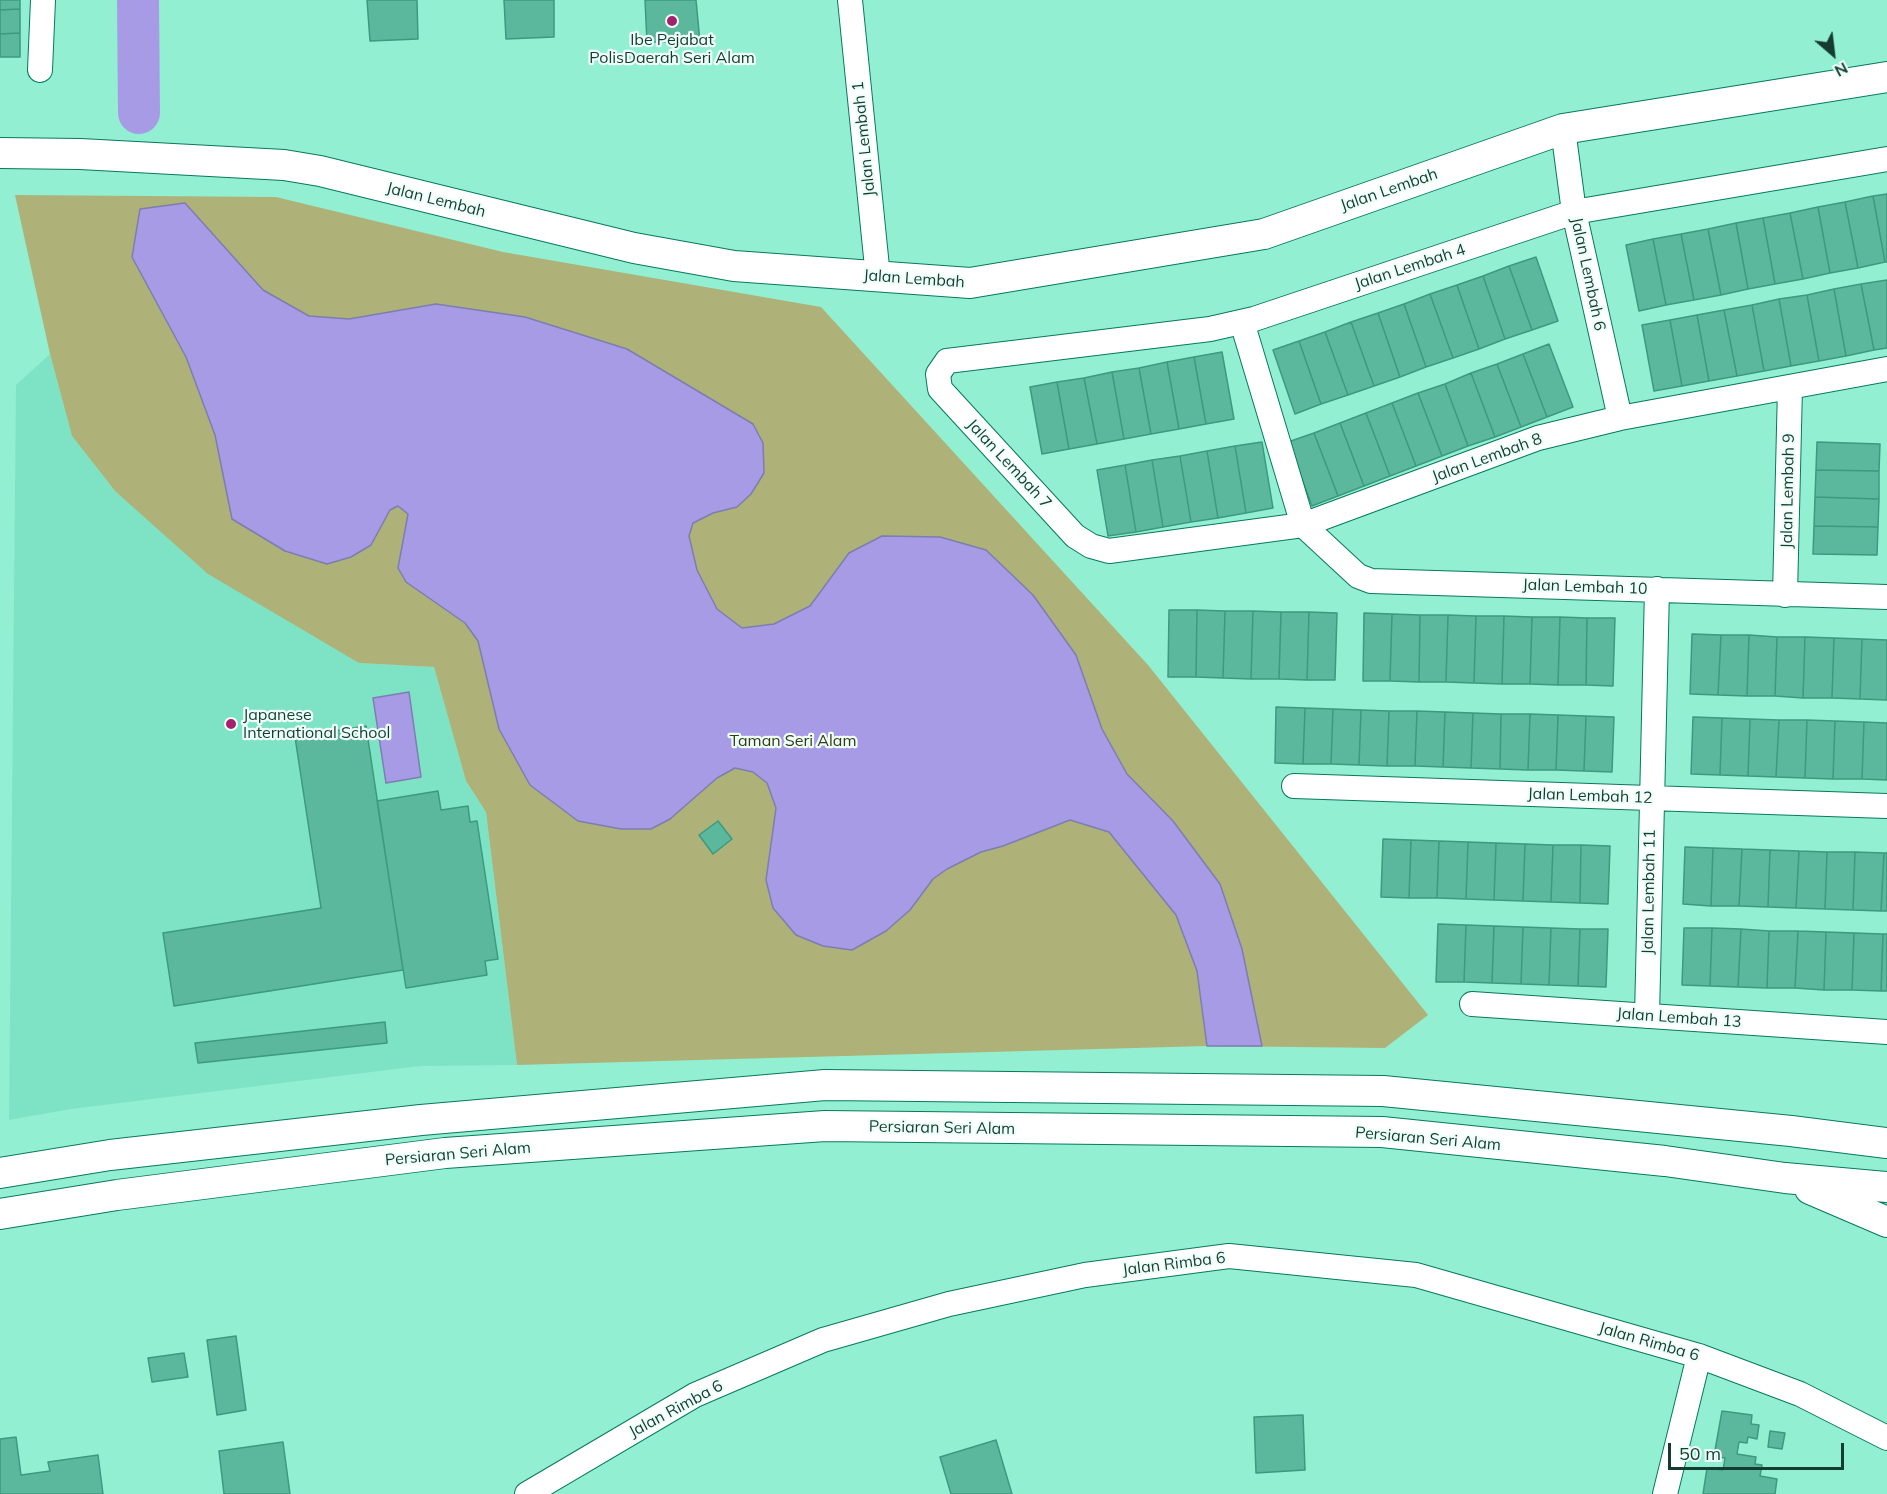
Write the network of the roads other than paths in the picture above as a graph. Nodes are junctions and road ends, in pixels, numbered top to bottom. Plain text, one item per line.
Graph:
1 (43, 0) edge
2 (850, 0) edge
3 (40, 70) dead end
4 (1887, 77) edge
5 (1563, 129) junction
6 (0, 153) edge
7 (1887, 159) edge
8 (1574, 212) junction
9 (878, 277) junction
10 (1242, 322) junction
11 (1887, 369) edge
12 (938, 374) joint
13 (1790, 387) junction
14 (1620, 418) junction
15 (1303, 525) junction
16 (1091, 546) joint
17 (1657, 589) junction
18 (1785, 595) junction
19 (1887, 597) edge
20 (1294, 786) dead end
21 (1652, 798) junction
22 (1887, 806) edge
23 (1472, 1004) dead end
24 (1647, 1016) junction
25 (1887, 1032) edge
26 (1887, 1123) edge
27 (1791, 1131) junction
28 (1887, 1143) edge
29 (0, 1173) edge
30 (1785, 1178) junction
31 (1887, 1187) edge
32 (0, 1214) edge
33 (1887, 1222) edge
34 (1699, 1356) junction
35 (1881, 1434) edge
36 (527, 1494) edge
37 (1665, 1494) edge

1 - 3 street
2 - 9 street, Jalan Lembah 1
4 - 5 street, Jalan Lembah
5 - 8 street, Jalan Lembah 6
5 - 9 street, Jalan Lembah
6 - 9 street, Jalan Lembah
7 - 8 street, Jalan Lembah 4
8 - 10 street, Jalan Lembah 4
8 - 14 street, Jalan Lembah 6
10 - 12 street, Jalan Lembah 4
10 - 15 street
11 - 13 street, Jalan Lembah 8
12 - 16 street, Jalan Lembah 7
13 - 14 street, Jalan Lembah 8
13 - 18 street, Jalan Lembah 9
14 - 15 street, Jalan Lembah 8
15 - 16 street, Jalan Lembah 8
15 - 17 street, Jalan Lembah 10
17 - 18 street, Jalan Lembah 10
17 - 21 street, Jalan Lembah 11
18 - 19 street, Jalan Lembah 10
20 - 21 street, Jalan Lembah 12
21 - 22 street, Jalan Lembah 12
21 - 24 street, Jalan Lembah 11
23 - 24 street, Jalan Lembah 13
24 - 25 street, Jalan Lembah 13
26 - 27 street
27 - 28 street
27 - 29 street
30 - 31 street, Persiaran Seri Alam
30 - 32 street, Persiaran Seri Alam
30 - 33 street
34 - 35 street, Jalan Rimba 6
34 - 36 street, Jalan Rimba 6
34 - 37 street

